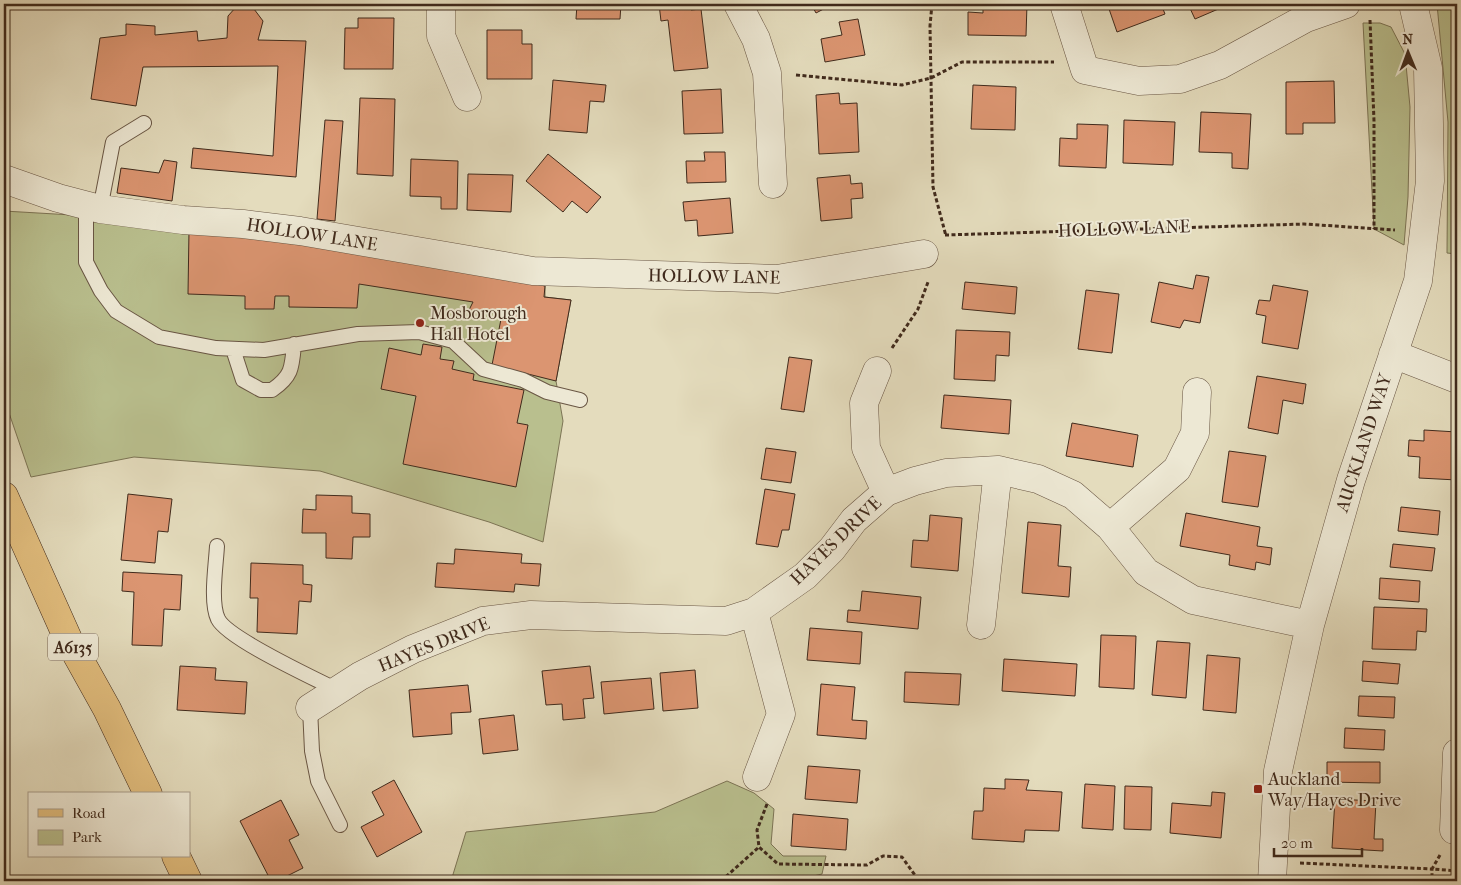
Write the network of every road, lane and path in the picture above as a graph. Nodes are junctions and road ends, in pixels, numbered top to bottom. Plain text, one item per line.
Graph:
1 (441, 4) edge
2 (738, 4) edge
3 (932, 4) edge
4 (1064, 4) edge
5 (1413, 4) edge
6 (1358, 9) edge
7 (1082, 62) junction
8 (767, 73) junction
9 (931, 78) junction
10 (467, 97) dead end
11 (144, 123) dead end
12 (4, 179) edge
13 (774, 184) dead end
14 (93, 207) junction
15 (1374, 229) junction
16 (946, 234) junction
17 (1423, 235) junction
18 (933, 257) junction
19 (294, 344) junction
20 (233, 349) junction
21 (1393, 354) junction
22 (876, 370) joint
23 (1457, 379) edge
24 (1197, 392) dead end
25 (580, 400) dead end
26 (998, 470) junction
27 (886, 492) junction
28 (4, 496) edge
29 (1110, 527) junction
30 (217, 546) dead end
31 (754, 612) junction
32 (981, 625) dead end
33 (1310, 625) junction
34 (337, 690) junction
35 (310, 708) joint
36 (1457, 753) edge
37 (757, 777) joint
38 (147, 792) edge
39 (340, 825) dead end
40 (1454, 830) dead end
41 (759, 847) junction
42 (177, 858) edge
43 (1272, 872) edge
44 (188, 881) edge
45 (721, 881) edge
46 (978, 881) edge
47 (1432, 881) edge

1 - 10 street
2 - 8 street
3 - 9 path
4 - 7 street
5 - 17 street, AUCKLAND WAY
6 - 7 street
6 - 15 path
7 - 9 path
8 - 9 path
8 - 13 street
9 - 16 path
11 - 14 lane
12 - 14 street, HOLLOW LANE
14 - 18 street, HOLLOW LANE
14 - 20 lane
15 - 16 path, HOLLOW LANE
15 - 17 path, HOLLOW LANE
16 - 18 path
16 - 18 path
17 - 21 street, AUCKLAND WAY
18 - 22 path
19 - 20 lane
19 - 20 lane
19 - 25 lane
21 - 23 street
21 - 33 street, AUCKLAND WAY
22 - 27 street
24 - 29 street
26 - 27 street, HAYES DRIVE
26 - 29 street, HAYES DRIVE
26 - 32 street
27 - 31 street, HAYES DRIVE
28 - 38 main road, A6135
29 - 33 street, HAYES DRIVE
30 - 34 lane
31 - 34 street, HAYES DRIVE
31 - 37 street
33 - 43 street, AUCKLAND WAY
34 - 35 street, HAYES DRIVE
35 - 39 lane
36 - 40 street
37 - 41 path
41 - 45 path
41 - 46 path
42 - 44 main road
43 - 47 path

